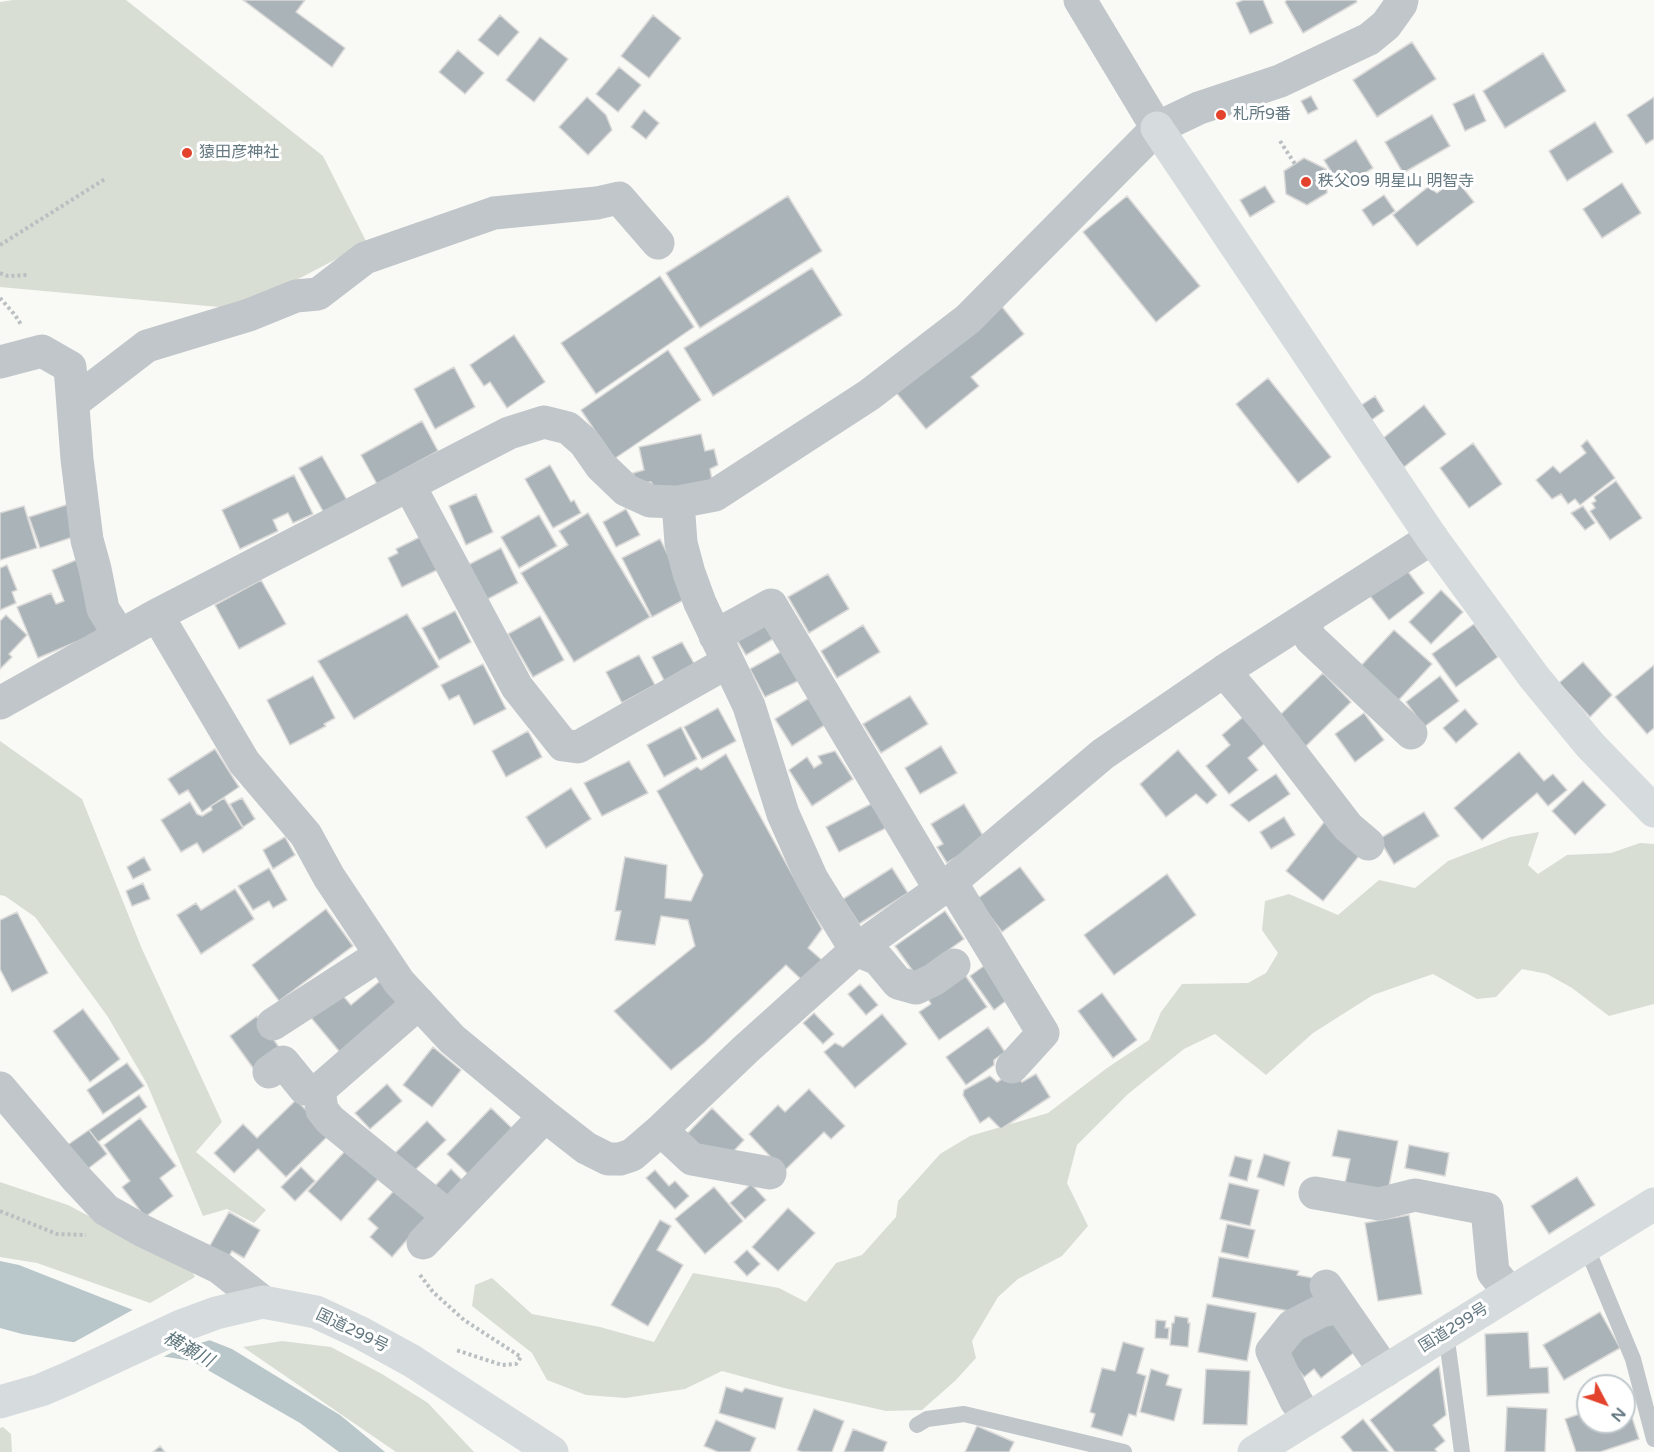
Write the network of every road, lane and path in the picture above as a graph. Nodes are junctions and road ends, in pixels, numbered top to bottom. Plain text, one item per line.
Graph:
1 (1080, 0) edge
2 (1402, 0) edge
3 (1157, 128) junction
4 (1280, 141) dead end
5 (1295, 164) dead end
6 (105, 179) dead end
7 (658, 243) dead end
8 (0, 245) edge
9 (0, 273) edge
10 (28, 275) dead end
11 (0, 362) edge
12 (74, 402) junction
13 (409, 485) junction
14 (678, 502) junction
15 (1432, 538) junction
16 (157, 615) junction
17 (1302, 621) junction
18 (120, 636) junction
19 (721, 649) junction
20 (1224, 671) junction
21 (0, 702) edge
22 (1411, 733) dead end
23 (1654, 812) edge
24 (1368, 844) dead end
25 (946, 885) junction
26 (856, 950) junction
27 (380, 956) junction
28 (954, 965) dead end
29 (419, 1003) junction
30 (273, 1024) dead end
31 (1012, 1067) dead end
32 (269, 1072) dead end
33 (0, 1088) edge
34 (319, 1090) junction
35 (545, 1116) junction
36 (661, 1130) junction
37 (770, 1173) dead end
38 (1315, 1193) dead end
39 (1654, 1204) edge
40 (0, 1211) edge
41 (447, 1215) junction
42 (93, 1235) dead end
43 (423, 1243) joint
44 (1586, 1246) junction
45 (1510, 1293) junction
46 (258, 1303) junction
47 (1446, 1333) junction
48 (455, 1349) dead end
49 (1385, 1371) junction
50 (0, 1402) edge
51 (1308, 1418) junction
52 (917, 1425) dead end
53 (1654, 1439) edge
54 (552, 1452) edge
55 (1124, 1452) edge
56 (1254, 1452) edge
57 (1462, 1452) edge

1 - 3 street
2 - 3 street
3 - 14 street
3 - 15 main road
4 - 5 path
6 - 8 path
7 - 12 street
9 - 10 path
11 - 12 street
12 - 18 street
13 - 14 street
13 - 16 street
13 - 19 street
14 - 19 street
15 - 17 street
15 - 23 main road
16 - 18 street
16 - 27 street
17 - 20 street
17 - 22 street
18 - 21 street
19 - 25 street
19 - 26 street
20 - 24 street
20 - 25 street
25 - 26 street
25 - 31 street
26 - 28 street
26 - 36 street
27 - 29 street
27 - 30 street
29 - 34 street
29 - 35 street
32 - 34 street
33 - 46 street
34 - 41 street
35 - 36 street
35 - 41 street
36 - 37 street
38 - 45 street
39 - 44 main road, 国道299号
40 - 42 path
41 - 43 street
43 - 48 path
44 - 45 main road, 国道299号
44 - 53 lane
45 - 47 main road, 国道299号
46 - 50 main road, 国道299号
46 - 54 main road, 国道299号
47 - 49 main road, 国道299号
47 - 57 lane
49 - 51 main road, 国道299号
49 - 51 street
51 - 56 main road, 国道299号
52 - 55 lane

